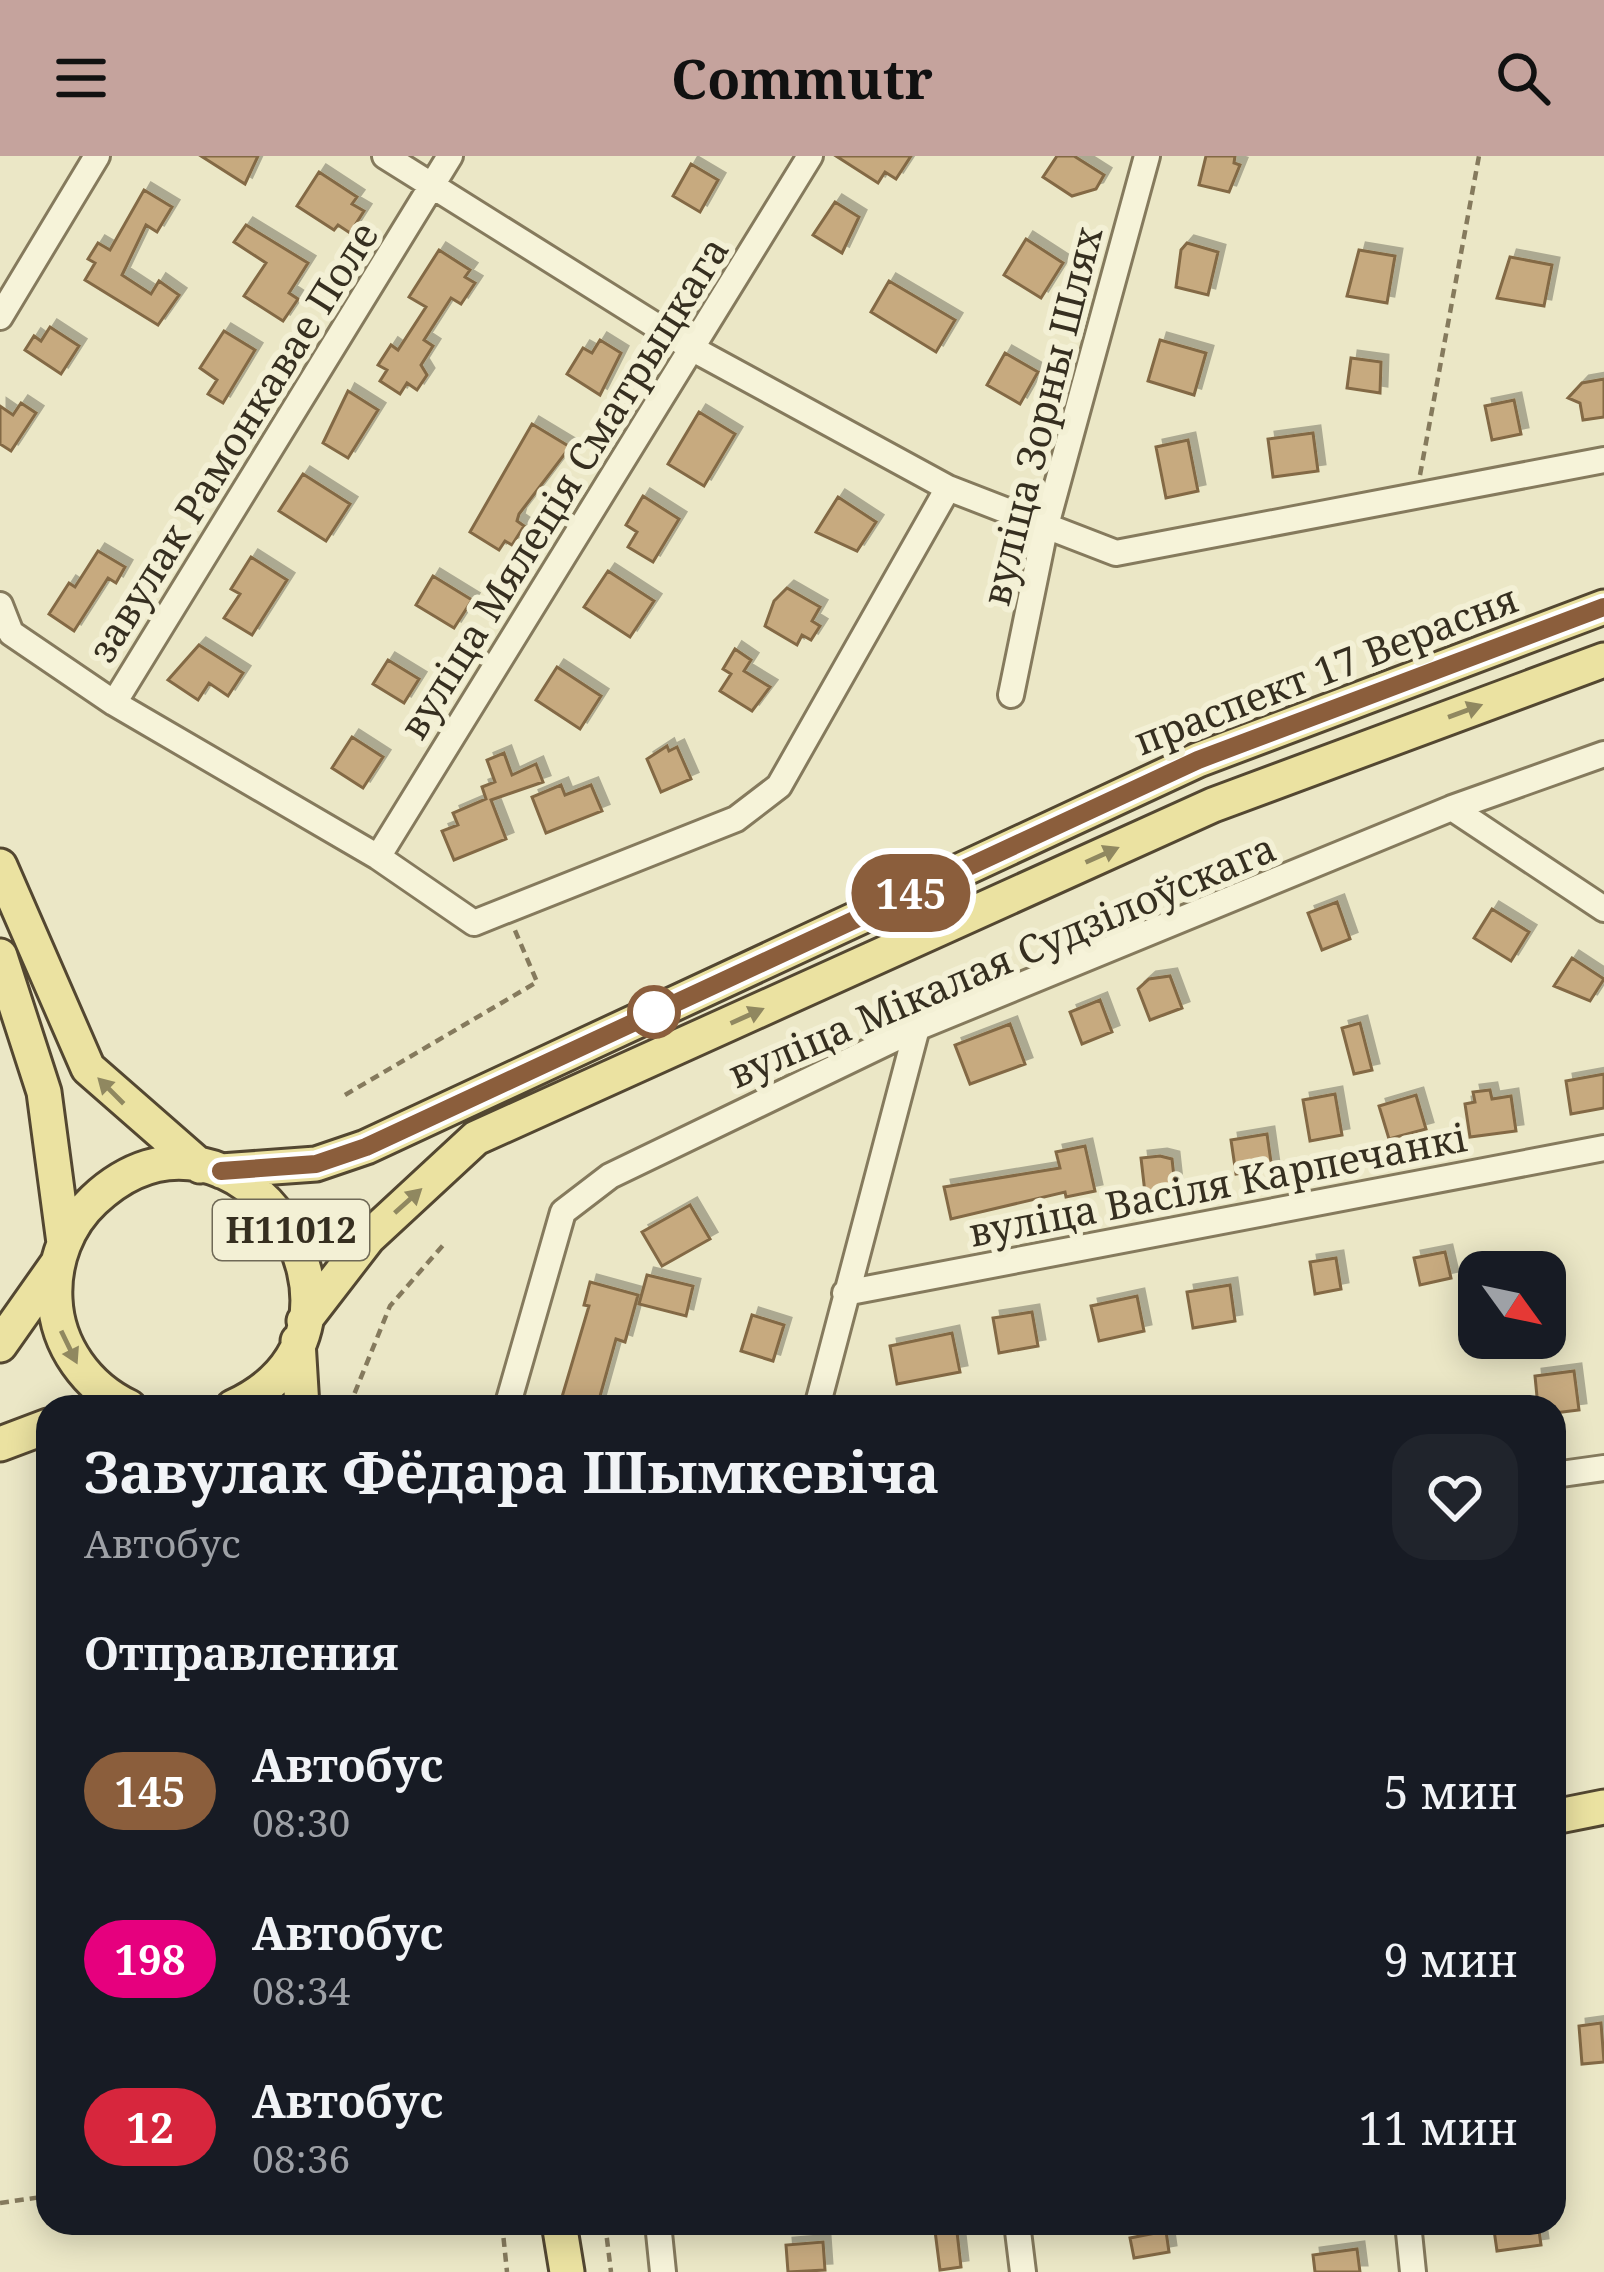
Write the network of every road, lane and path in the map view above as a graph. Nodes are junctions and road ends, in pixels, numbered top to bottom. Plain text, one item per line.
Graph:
1 (97, 156) edge
2 (385, 156) edge
3 (450, 156) edge
4 (811, 156) edge
5 (1147, 156) edge
6 (1479, 156) edge
7 (432, 186) junction
8 (0, 317) edge
9 (693, 349) junction
10 (1604, 460) edge
11 (948, 488) junction
12 (1417, 495) junction
13 (1045, 529) junction
14 (0, 605) edge
15 (1604, 607) edge
16 (1604, 660) edge
17 (1011, 695) dead end
18 (115, 703) junction
19 (1604, 754) edge
20 (1452, 808) junction
21 (378, 857) junction
22 (0, 866) edge
23 (1604, 909) edge
24 (506, 911) junction
25 (0, 956) edge
26 (917, 1028) junction
27 (345, 1095) dead end
28 (1604, 1148) edge
29 (210, 1169) junction
30 (445, 1243) dead end
31 (61, 1253) junction
32 (845, 1292) junction
33 (301, 1331) junction
34 (0, 1345) edge
35 (112, 1395) edge
36 (249, 1395) edge
37 (302, 1395) edge
38 (354, 1395) edge
39 (510, 1395) edge
40 (820, 1395) edge
41 (36, 1430) edge
42 (0, 1444) edge
43 (1604, 1468) edge
44 (1566, 1473) edge
45 (1604, 1807) edge
46 (1566, 1814) edge
47 (36, 2198) edge
48 (0, 2203) edge
49 (503, 2235) edge
50 (562, 2235) edge
51 (606, 2235) edge
52 (659, 2235) edge
53 (1018, 2235) edge
54 (1409, 2235) edge
55 (507, 2272) edge
56 (567, 2272) edge
57 (611, 2272) edge
58 (663, 2272) edge
59 (1022, 2272) edge
60 (1413, 2272) edge

1 - 8 street
2 - 7 street
3 - 7 street, завулак Рамонкавае Поле
4 - 9 street, вуліца Мялеція Сматрыцкага
5 - 13 street, вуліца Зорны Шлях
6 - 12 path
7 - 9 street
7 - 18 street, завулак Рамонкавае Поле
9 - 11 street
9 - 21 street, вуліца Мялеція Сматрыцкага
10 - 12 street
11 - 13 street
11 - 24 street
12 - 13 street
13 - 17 street, вуліца Зорны Шлях
14 - 18 street
15 - 29 main road, праспект 17 Верасня
33 -> 16 main road
18 - 21 street
19 - 20 street, вуліца Мікалая Судзілоўскага
20 - 23 street
20 - 26 street, вуліца Мікалая Судзілоўскага
21 - 24 street
29 -> 22 main road, Н11012
24 - 27 path
25 - 31 main road
26 - 32 street
26 - 39 street, вуліца Мікалая Судзілоўскага
28 - 32 street, вуліца Васіля Карпечанкі
29 - 31 main road, Н11012
29 - 33 main road, Н11012
30 - 38 path
31 - 34 main road
31 -> 35 main road
32 - 40 street
33 - 36 main road
33 - 37 main road, Н11012
41 - 42 main road
43 - 44 street
45 - 46 main road
47 - 48 path
49 - 55 path
50 - 56 main road
51 - 57 path
52 - 58 street
53 - 59 street
54 - 60 street

